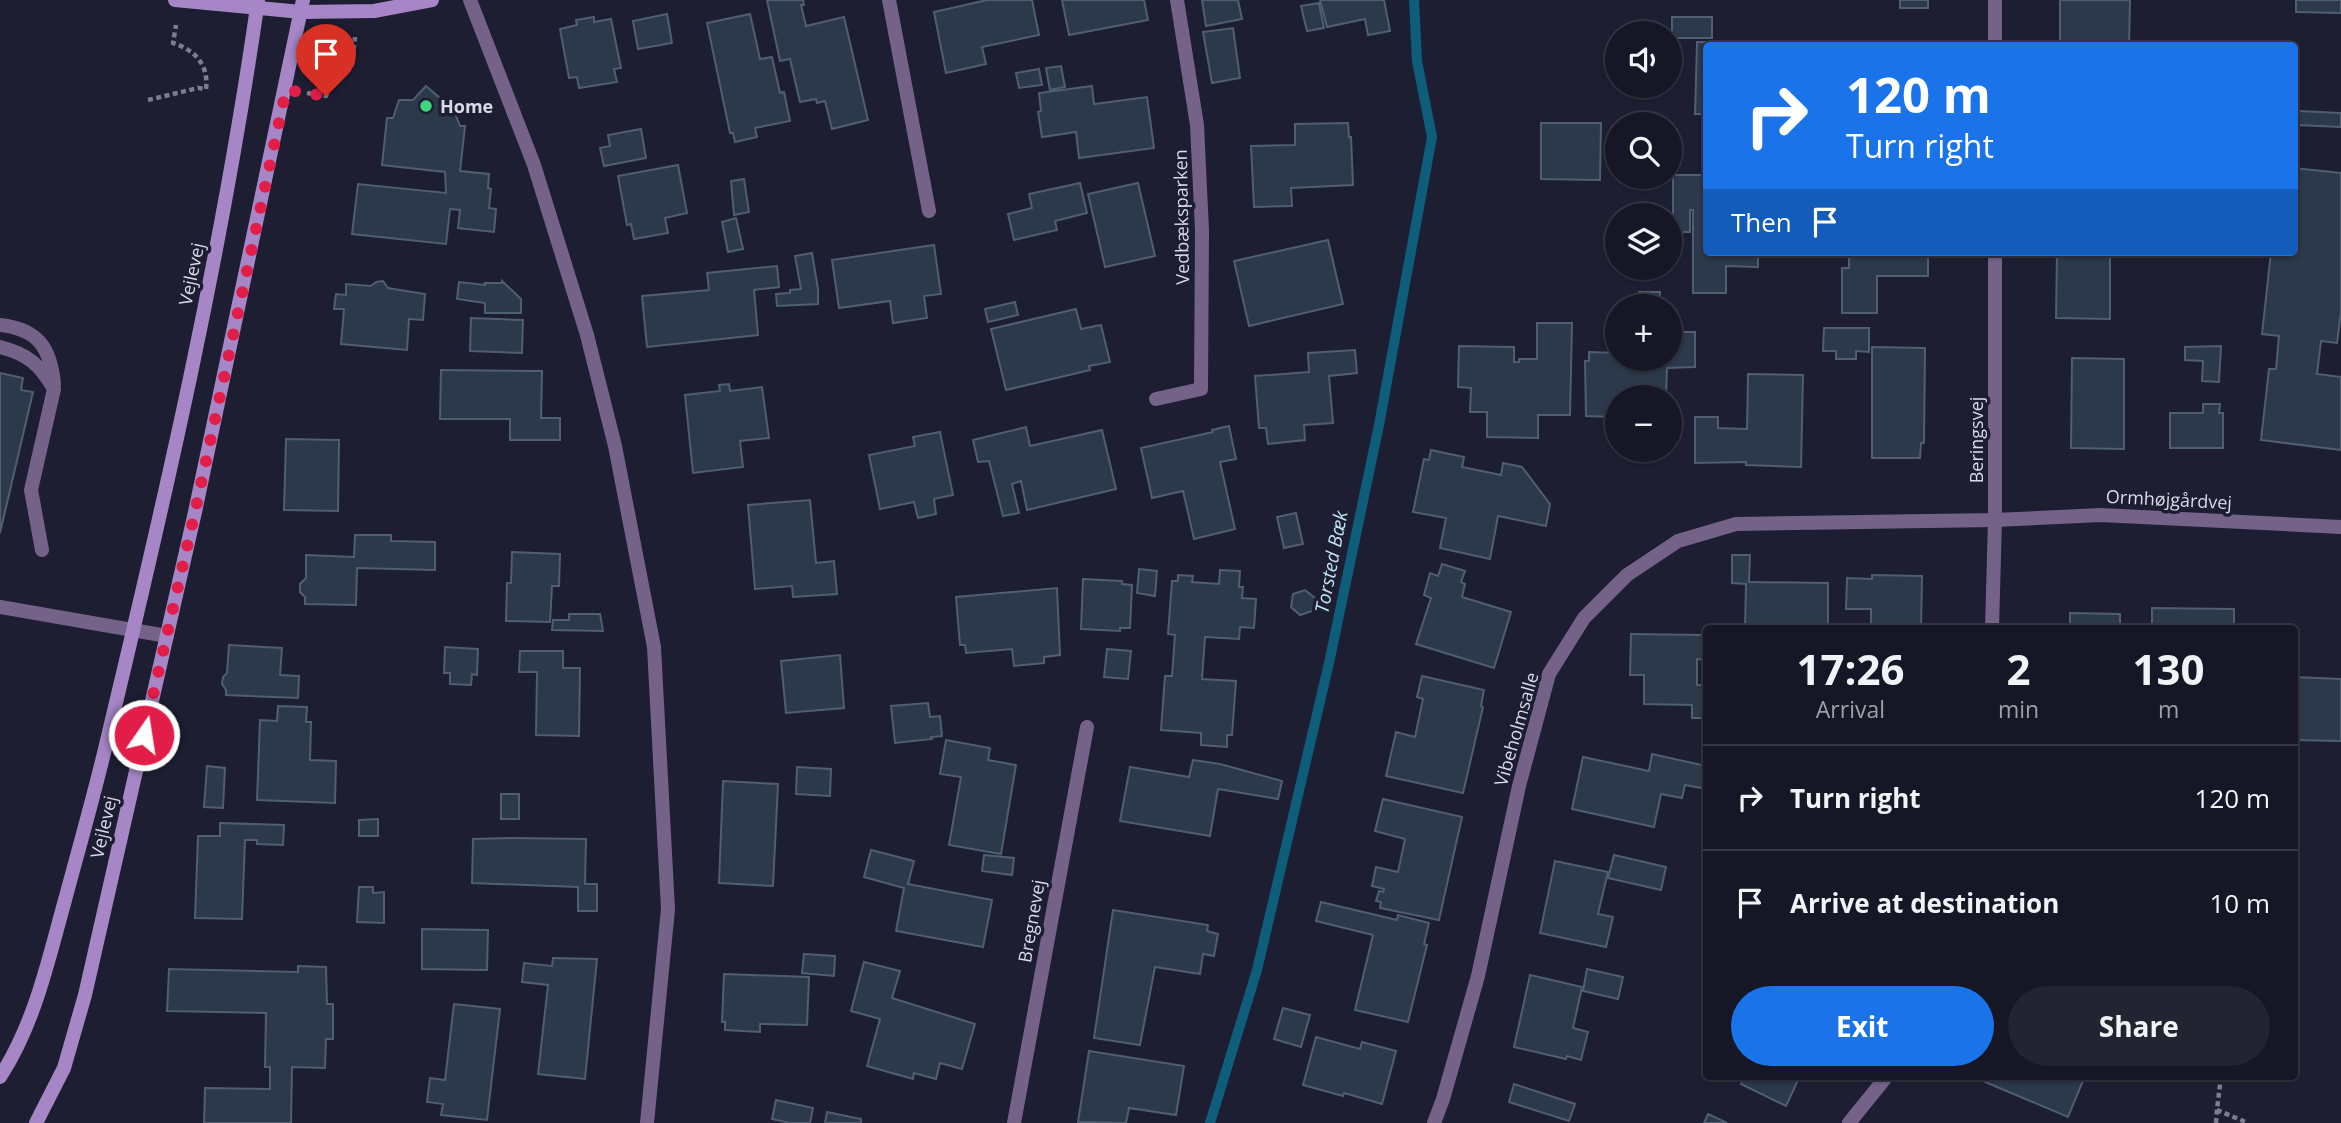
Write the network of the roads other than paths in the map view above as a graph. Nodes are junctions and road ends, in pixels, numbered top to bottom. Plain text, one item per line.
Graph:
1 (432, 0) edge
2 (470, 0) edge
3 (889, 0) edge
4 (1177, 0) edge
5 (1995, 0) edge
6 (178, 1) edge
7 (258, 4) edge
8 (302, 6) edge
9 (1995, 42) edge
10 (929, 211) dead end
11 (1995, 256) edge
12 (0, 326) edge
13 (0, 346) edge
14 (54, 389) junction
15 (1156, 399) dead end
16 (1995, 520) junction
17 (2341, 527) edge
18 (42, 550) dead end
19 (0, 607) edge
20 (1992, 625) edge
21 (133, 631) junction
22 (167, 636) junction
23 (1087, 726) dead end
24 (0, 1077) edge
25 (1884, 1080) edge
26 (36, 1123) edge
27 (648, 1123) edge
28 (1014, 1123) edge
29 (1434, 1123) edge
30 (1849, 1123) edge

1 - 8 street
2 - 27 street
3 - 10 street
4 - 15 street, Vedbæksparken
5 - 9 street
6 - 7 street
7 - 8 street
7 - 21 street, Vejlevej
8 - 22 street, Vejlevej
11 - 16 street, Beringsvej
12 - 14 street
13 - 14 street
14 - 18 street
16 - 17 street, Ormhøjgårdvej
16 - 20 street, Beringsvej
16 - 29 street, Vibeholmsalle
19 - 21 street
21 - 22 street
21 - 24 street, Vejlevej
22 - 26 street, Vejlevej
23 - 28 street, Bregnevej
25 - 30 street

